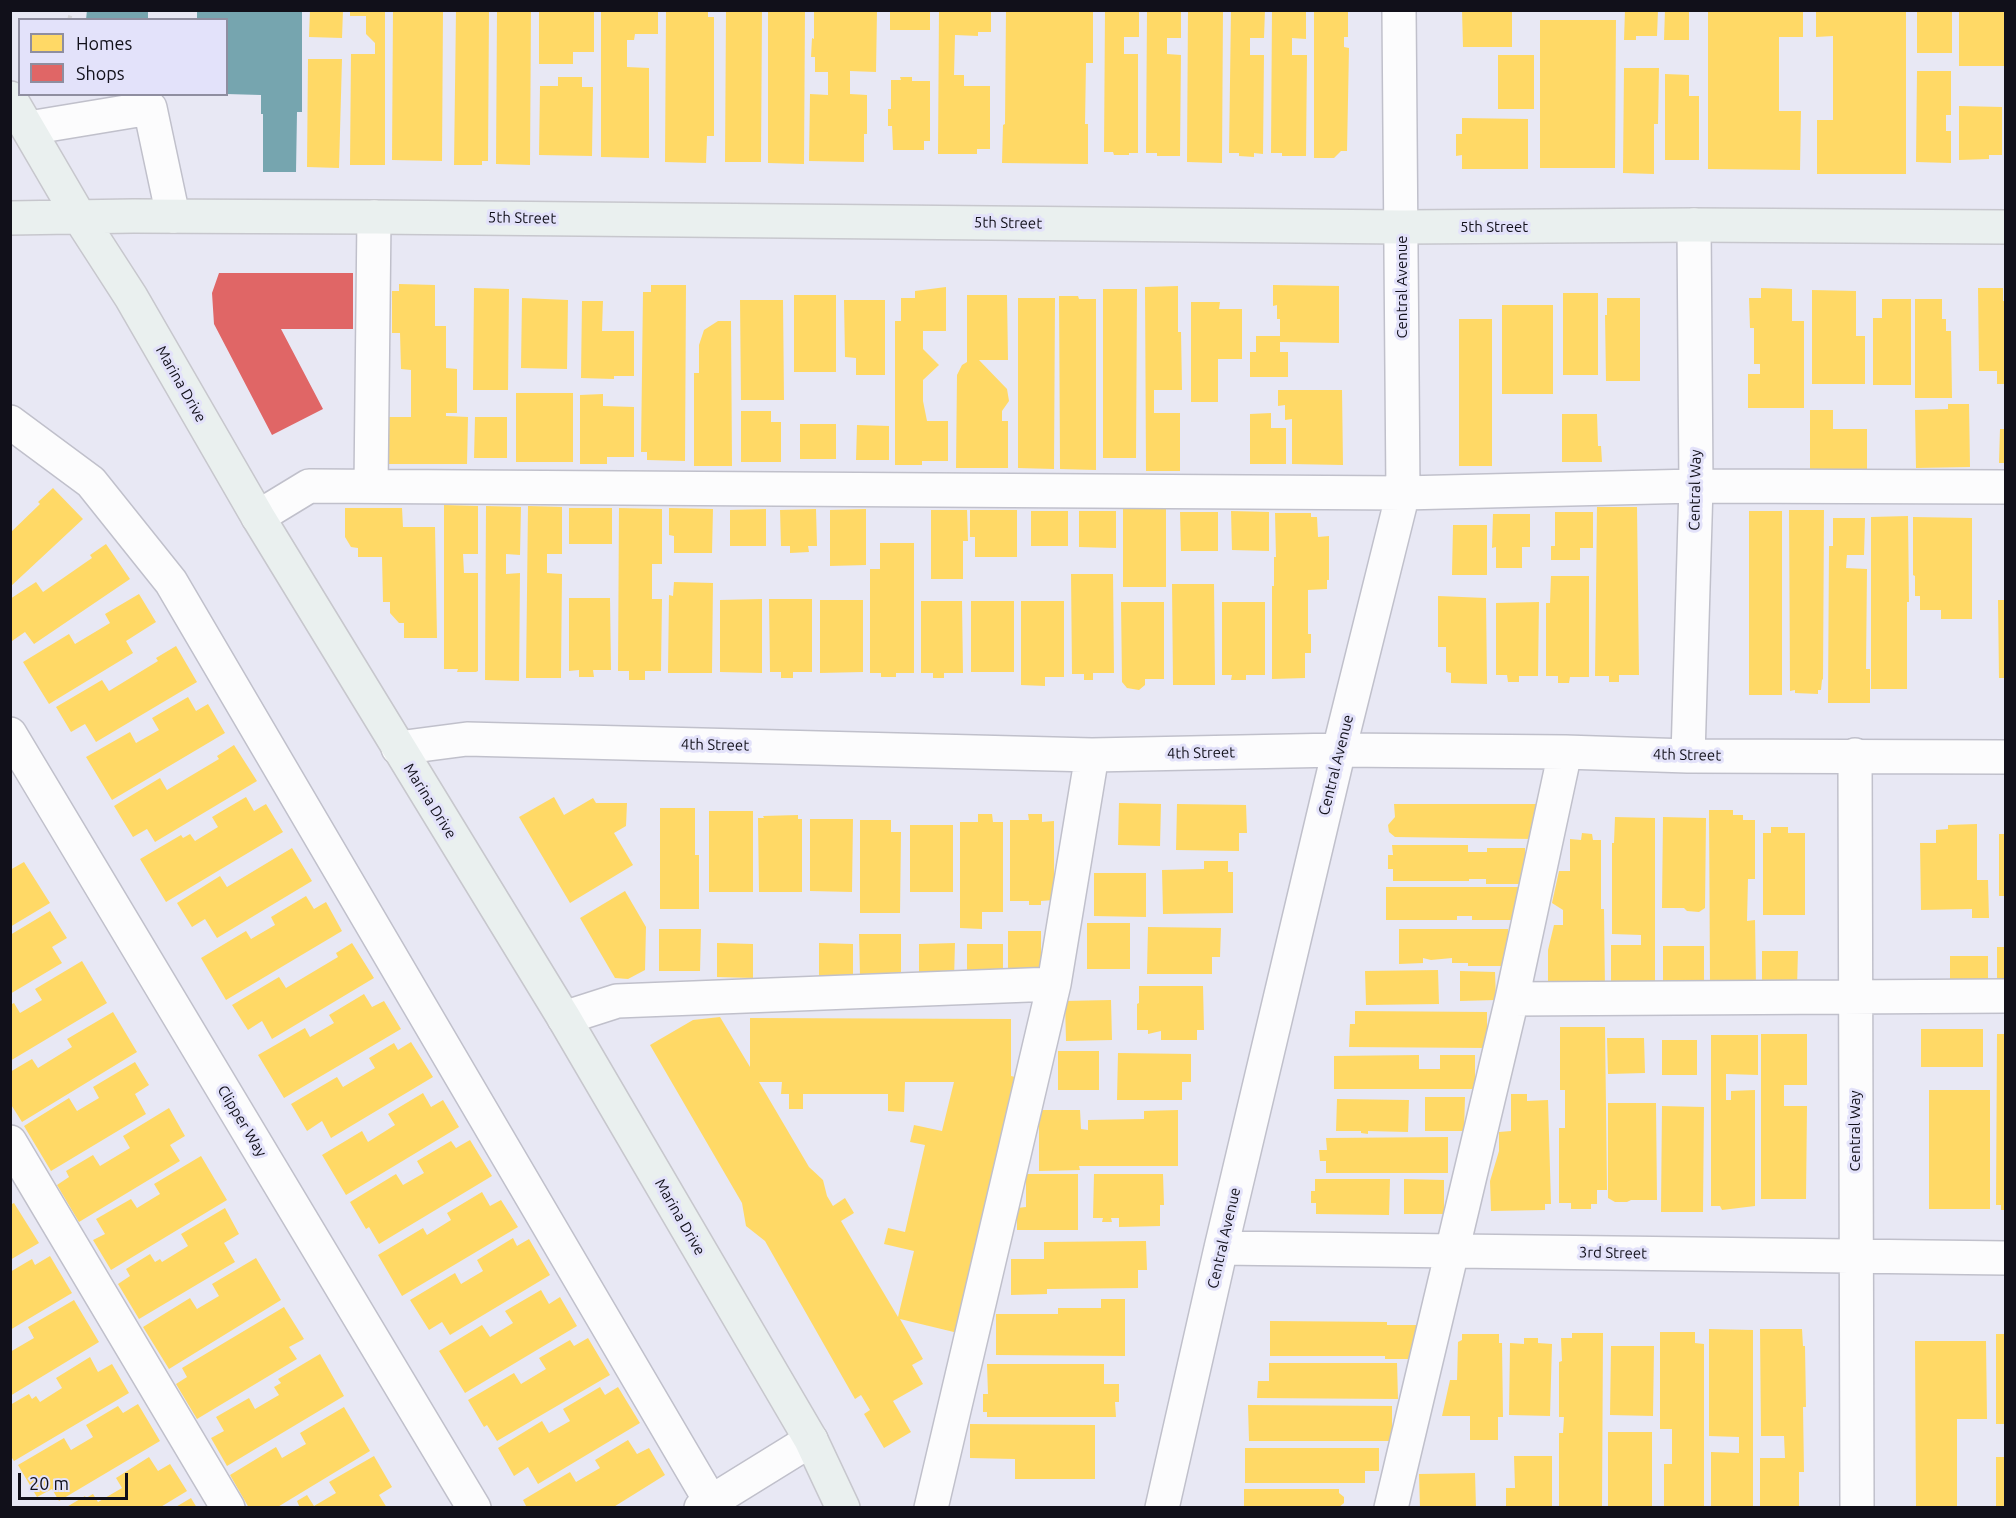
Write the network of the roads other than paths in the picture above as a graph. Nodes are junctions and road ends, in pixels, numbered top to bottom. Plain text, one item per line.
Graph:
1 (1399, 10) edge
2 (10, 98) edge
3 (29, 128) junction
4 (173, 216) junction
5 (374, 217) junction
6 (10, 218) edge
7 (80, 218) junction
8 (1694, 225) junction
9 (1402, 227) junction
10 (2006, 227) edge
11 (10, 422) edge
12 (371, 486) junction
13 (1696, 486) junction
14 (2006, 487) edge
15 (1402, 493) junction
16 (258, 518) junction
17 (10, 734) edge
18 (398, 748) junction
19 (1339, 750) junction
20 (1565, 752) junction
21 (1092, 755) junction
22 (1855, 755) junction
23 (1689, 756) junction
24 (2006, 758) edge
25 (1054, 984) junction
26 (2006, 996) edge
27 (1854, 998) junction
28 (1512, 999) junction
29 (564, 1018) junction
30 (10, 1142) edge
31 (1221, 1248) junction
32 (1451, 1251) junction
33 (1856, 1257) junction
34 (2006, 1258) edge
35 (811, 1440) junction
36 (706, 1505) edge
37 (228, 1508) edge
38 (474, 1508) edge
39 (843, 1508) edge
40 (931, 1508) edge
41 (1162, 1508) edge
42 (1391, 1508) edge
43 (1857, 1508) edge

1 - 9 street, Central Avenue
2 - 3 main road, Marina Drive
3 - 4 street
3 - 7 main road, Marina Drive
4 - 5 main road, 5th Street
4 - 7 main road, 5th Street
5 - 9 main road, 5th Street
5 - 12 street
6 - 7 main road, 5th Street
7 - 16 main road, Marina Drive
8 - 9 main road, 5th Street
8 - 10 main road, 5th Street
8 - 13 street, Central Way
9 - 15 street, Central Avenue
11 - 36 street
12 - 15 street
12 - 16 street
13 - 14 street
13 - 15 street
13 - 23 street, Central Way
15 - 19 street, Central Avenue
16 - 18 main road, Marina Drive
17 - 38 street, Clipper Way
18 - 21 street, 4th Street
18 - 29 main road, Marina Drive
19 - 20 street, 4th Street
19 - 21 street, 4th Street
19 - 31 street, Central Avenue
20 - 23 street, 4th Street
20 - 28 street
21 - 25 street
22 - 23 street, 4th Street
22 - 24 street, 4th Street
22 - 27 street, Central Way
25 - 29 street
25 - 40 street
26 - 27 street
27 - 28 street
27 - 33 street, Central Way
28 - 32 street
29 - 35 main road, Marina Drive
30 - 37 street
31 - 32 street, 3rd Street
31 - 41 street, Central Avenue
32 - 33 street, 3rd Street
32 - 42 street
33 - 34 street, 3rd Street
33 - 43 street, Central Way
35 - 36 street
35 - 39 main road, Marina Drive

